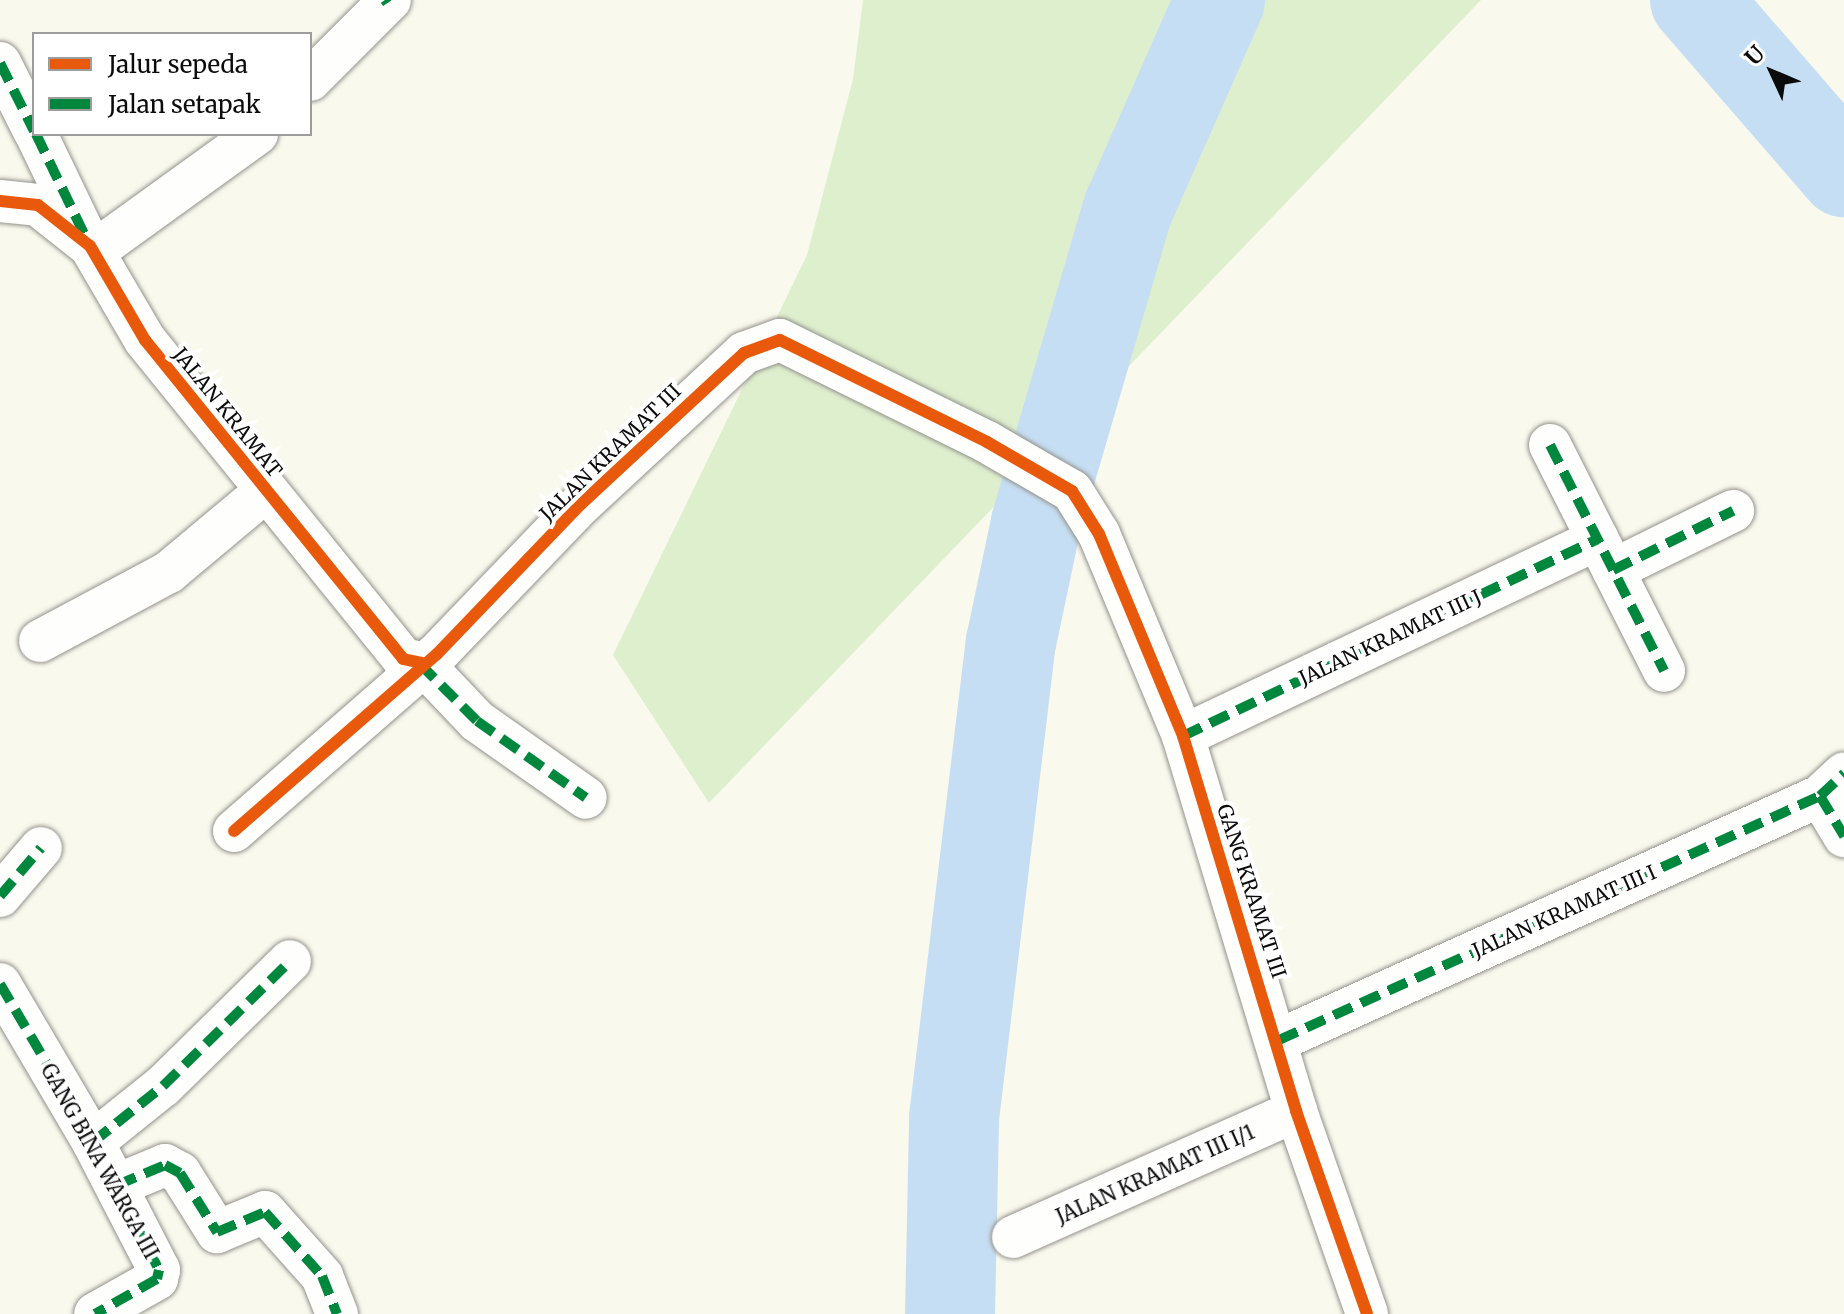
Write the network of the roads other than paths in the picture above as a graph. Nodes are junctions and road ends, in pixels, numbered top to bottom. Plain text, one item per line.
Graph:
1 (387, 1) edge
2 (0, 63) edge
3 (312, 78) edge
4 (32, 126) edge
5 (37, 136) edge
6 (254, 136) edge
7 (0, 201) edge
8 (90, 246) junction
9 (1550, 445) dead end
10 (266, 491) junction
11 (1072, 491) joint
12 (1733, 511) dead end
13 (1606, 554) junction
14 (40, 641) dead end
15 (422, 663) junction
16 (1664, 671) dead end
17 (1183, 736) junction
18 (1832, 785) edge
19 (586, 798) dead end
20 (234, 831) dead end
21 (1844, 836) edge
22 (41, 848) dead end
23 (0, 896) edge
24 (290, 961) dead end
25 (0, 984) edge
26 (1279, 1040) junction
27 (1296, 1111) junction
28 (93, 1142) junction
29 (117, 1185) junction
30 (1013, 1237) dead end
31 (95, 1314) edge
32 (337, 1314) edge
33 (1367, 1314) edge

1 - 3 street
2 - 4 street
5 - 8 street
6 - 8 street
7 - 8 street, JALAN KRAMAT
8 - 10 street, JALAN KRAMAT
9 - 13 street
10 - 14 street
10 - 15 street, JALAN KRAMAT
11 - 15 street, JALAN KRAMAT III
11 - 17 street, GANG KRAMAT III
12 - 13 street, JALAN KRAMAT III J
13 - 16 street
13 - 17 street, JALAN KRAMAT III J
15 - 19 street, JALAN KRAMAT
15 - 20 street, JALAN KRAMAT III
17 - 26 street, GANG KRAMAT III
18 - 21 street
18 - 26 street, JALAN KRAMAT III I
22 - 23 street
24 - 28 street
25 - 28 street, GANG BINA WARGA III
26 - 27 street, GANG KRAMAT III
27 - 30 street, JALAN KRAMAT III I/1
27 - 33 street, GANG KRAMAT III
28 - 29 street, GANG BINA WARGA III
29 - 31 street, GANG BINA WARGA III
29 - 32 street

